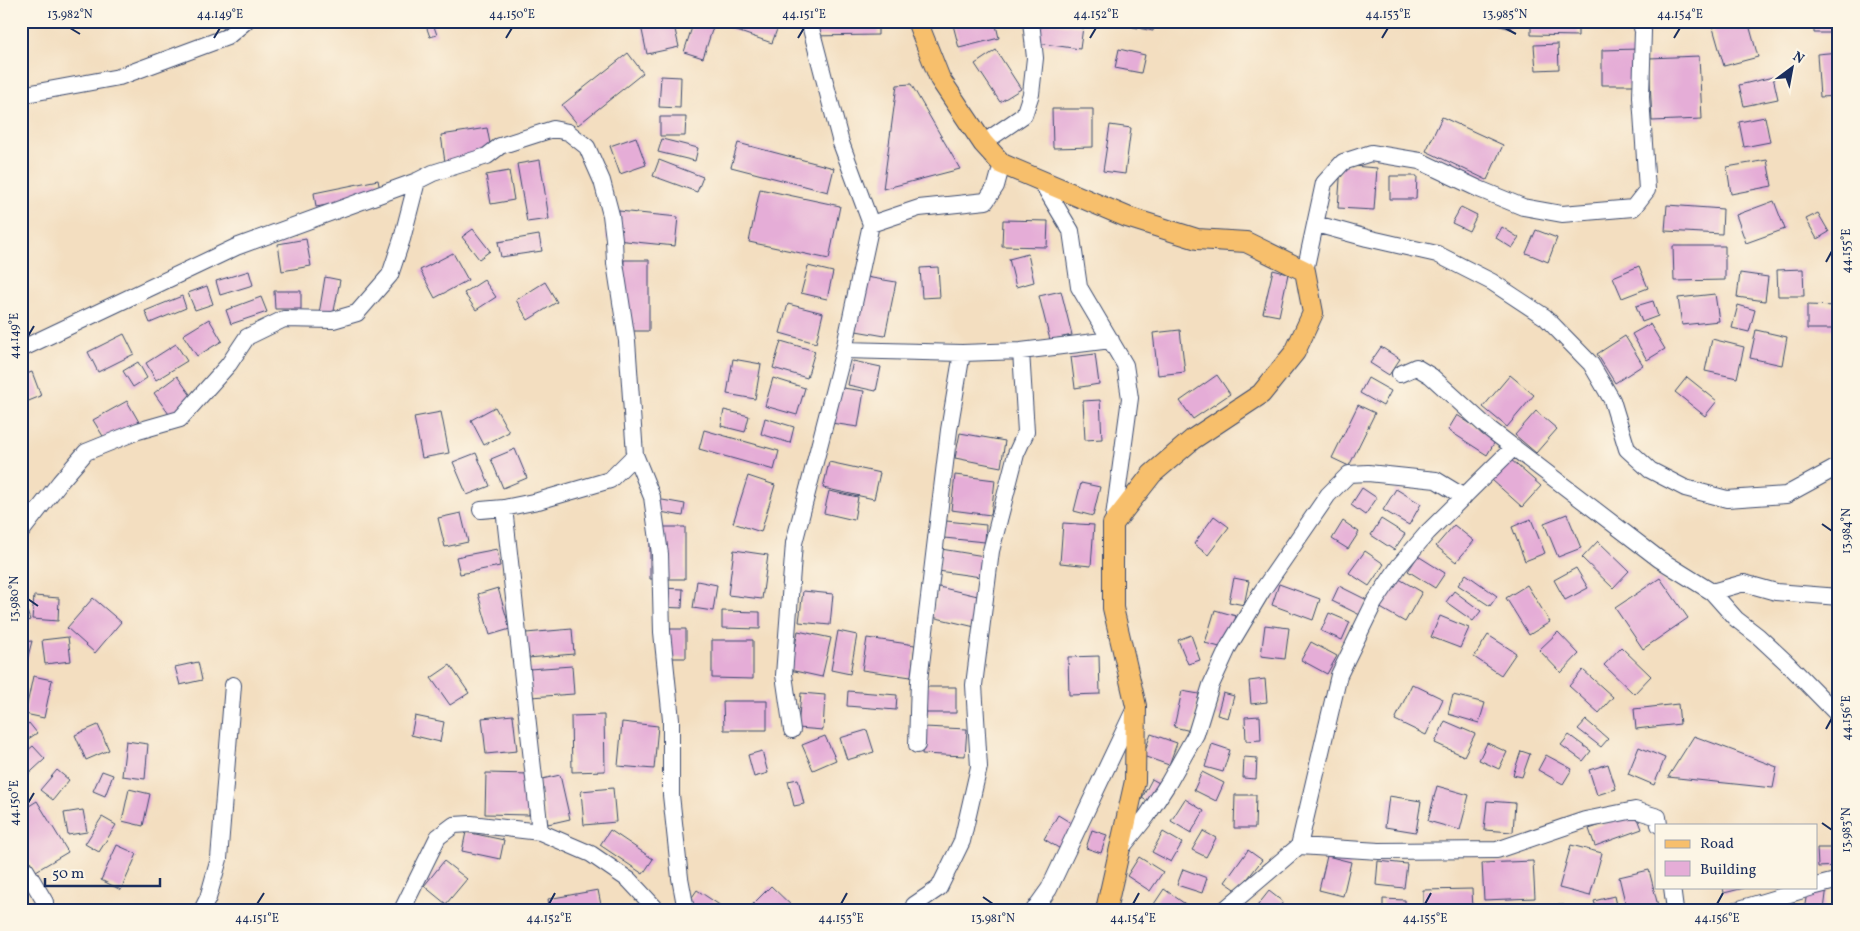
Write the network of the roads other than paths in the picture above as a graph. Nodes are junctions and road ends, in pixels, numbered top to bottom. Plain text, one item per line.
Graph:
1 (246, 21) edge
2 (810, 21) edge
3 (917, 21) edge
4 (1031, 21) edge
5 (1640, 21) edge
6 (21, 95) edge
7 (983, 143) junction
8 (1002, 164) junction
9 (417, 181) junction
10 (1041, 181) junction
11 (871, 224) junction
12 (1316, 224) junction
13 (1305, 271) junction
14 (1111, 340) junction
15 (21, 349) edge
16 (844, 350) junction
17 (1021, 352) junction
18 (962, 353) junction
19 (1400, 374) dead end
20 (1514, 448) junction
21 (635, 454) junction
22 (1839, 466) edge
23 (1464, 497) junction
24 (504, 508) junction
25 (481, 510) dead end
26 (1113, 524) junction
27 (21, 532) edge
28 (1712, 592) junction
29 (1839, 597) edge
30 (233, 685) dead end
31 (1136, 706) junction
32 (1839, 716) edge
33 (792, 730) dead end
34 (917, 745) dead end
35 (1659, 824) edge
36 (540, 832) junction
37 (1299, 846) junction
38 (1120, 850) junction
39 (21, 868) edge
40 (1839, 880) edge
41 (1818, 885) edge
42 (1672, 888) edge
43 (1810, 888) edge
44 (914, 905) dead end
45 (45, 910) edge
46 (202, 910) edge
47 (402, 910) edge
48 (657, 910) edge
49 (686, 910) edge
50 (1034, 910) edge
51 (1106, 910) edge
52 (1224, 910) edge
53 (1675, 910) edge
54 (1736, 910) edge

1 - 6 street
2 - 11 street
3 - 7 main road
4 - 7 street
5 - 12 street
7 - 8 main road
8 - 10 main road
8 - 11 street
9 - 15 street
9 - 21 street
9 - 27 street
10 - 13 main road
10 - 14 street
11 - 16 street
12 - 13 street
12 - 22 street
13 - 26 main road
14 - 17 street
14 - 26 street
16 - 18 street
16 - 33 street
17 - 18 street
17 - 44 street
18 - 34 street
19 - 20 street
20 - 23 street
20 - 28 street
21 - 24 street
21 - 49 street
23 - 37 street
23 - 38 street
24 - 25 street
24 - 36 street
26 - 31 main road
28 - 29 street
28 - 32 street
30 - 46 street
31 - 38 main road
31 - 50 street
35 - 37 street
36 - 47 street
36 - 48 street
37 - 52 street
38 - 51 main road
39 - 45 street
40 - 41 street
42 - 53 street
43 - 54 street

